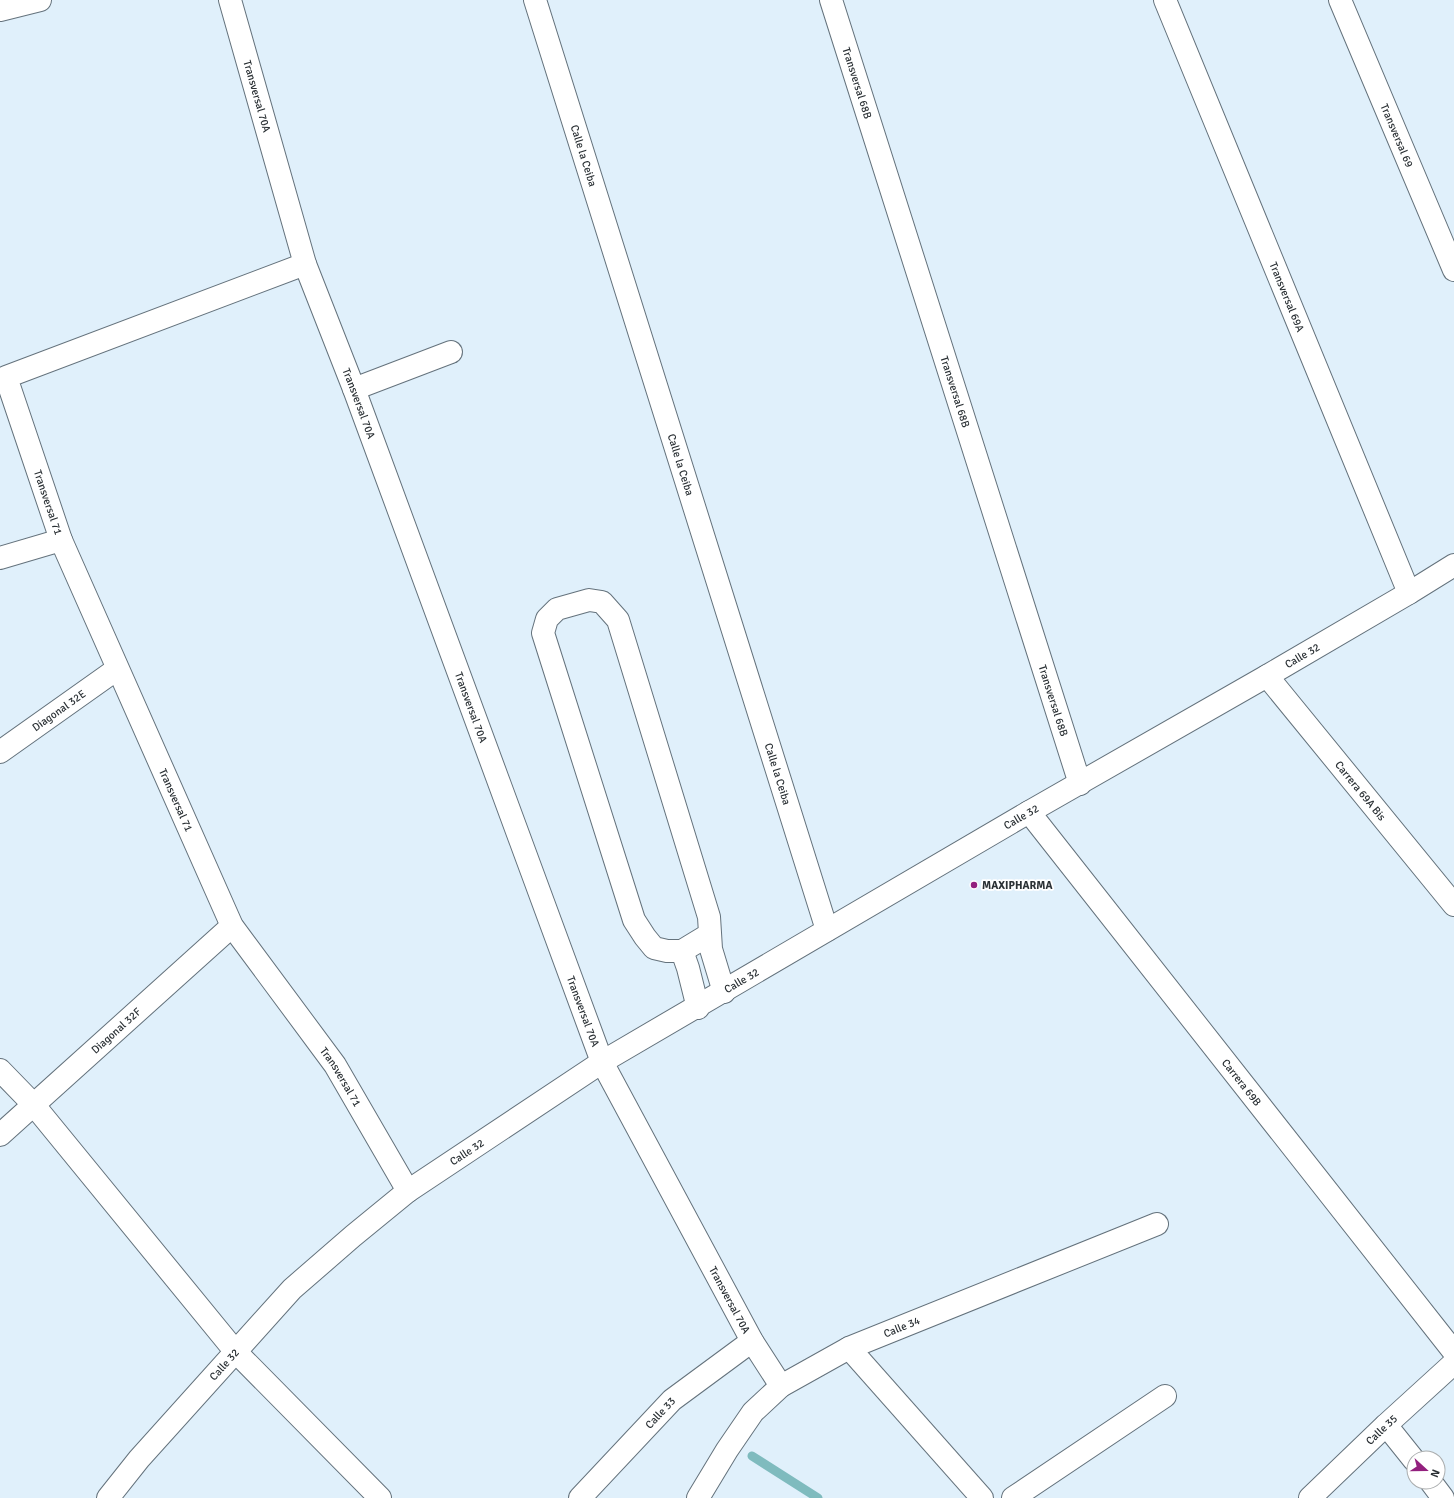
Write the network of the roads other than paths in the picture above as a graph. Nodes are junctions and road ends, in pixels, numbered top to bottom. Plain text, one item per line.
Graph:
1 (40, 0) edge
2 (230, 0) edge
3 (535, 0) edge
4 (832, 0) edge
5 (1165, 0) edge
6 (1340, 0) edge
7 (0, 10) edge
8 (305, 264) junction
9 (1454, 270) edge
10 (451, 352) dead end
11 (354, 389) junction
12 (61, 540) junction
13 (0, 558) edge
14 (1454, 565) edge
15 (1409, 593) junction
16 (117, 669) junction
17 (1267, 676) junction
18 (0, 752) edge
19 (1080, 784) junction
20 (1029, 812) junction
21 (1454, 905) edge
22 (232, 926) junction
23 (827, 930) junction
24 (710, 934) junction
25 (682, 951) junction
26 (724, 992) junction
27 (698, 1008) junction
28 (602, 1062) junction
29 (0, 1070) edge
30 (33, 1104) junction
31 (0, 1134) edge
32 (408, 1191) junction
33 (1157, 1224) dead end
34 (752, 1341) junction
35 (848, 1348) junction
36 (235, 1351) junction
37 (1454, 1352) edge
38 (1454, 1363) edge
39 (780, 1386) junction
40 (1165, 1396) dead end
41 (1386, 1425) junction
42 (1406, 1450) edge
43 (1438, 1490) edge
44 (108, 1498) edge
45 (380, 1498) edge
46 (580, 1498) edge
47 (698, 1498) edge
48 (982, 1498) edge
49 (1014, 1498) edge
50 (1310, 1498) edge
51 (1444, 1498) edge

1 - 7 street
2 - 8 street, Transversal 70A
3 - 23 street, Calle la Ceiba
4 - 19 street, Transversal 68B
5 - 15 street, Transversal 69A
6 - 9 street, Transversal 69
8 - 11 street, Transversal 70A
8 - 12 street, Transversal 71
10 - 11 street
11 - 28 street, Transversal 70A
12 - 13 street
12 - 16 street, Transversal 71
14 - 15 street, Calle 32
15 - 17 street, Calle 32
16 - 18 street, Diagonal 32E
16 - 22 street, Transversal 71
17 - 19 street, Calle 32
17 - 21 street, Carrera 69A Bis
19 - 20 street, Calle 32
20 - 23 street, Calle 32
20 - 37 street, Carrera 69B
22 - 30 street, Diagonal 32F
22 - 32 street, Transversal 71
23 - 26 street, Calle 32
24 - 25 street
24 - 25 street
24 - 26 street
25 - 27 street
26 - 27 street, Calle 32
27 - 28 street, Calle 32
28 - 32 street, Calle 32
28 - 34 street, Transversal 70A
29 - 30 street
30 - 31 street, Diagonal 32F
30 - 36 street
32 - 36 street, Calle 32
33 - 35 street, Calle 34
34 - 39 street, Transversal 70A
34 - 46 street, Calle 33
35 - 39 street, Calle 34
35 - 48 street
36 - 44 street, Calle 32
36 - 45 street
38 - 41 street, Calle 35
39 - 47 street, Calle 34
40 - 49 street
41 - 42 street
41 - 50 street, Calle 35
43 - 51 street

